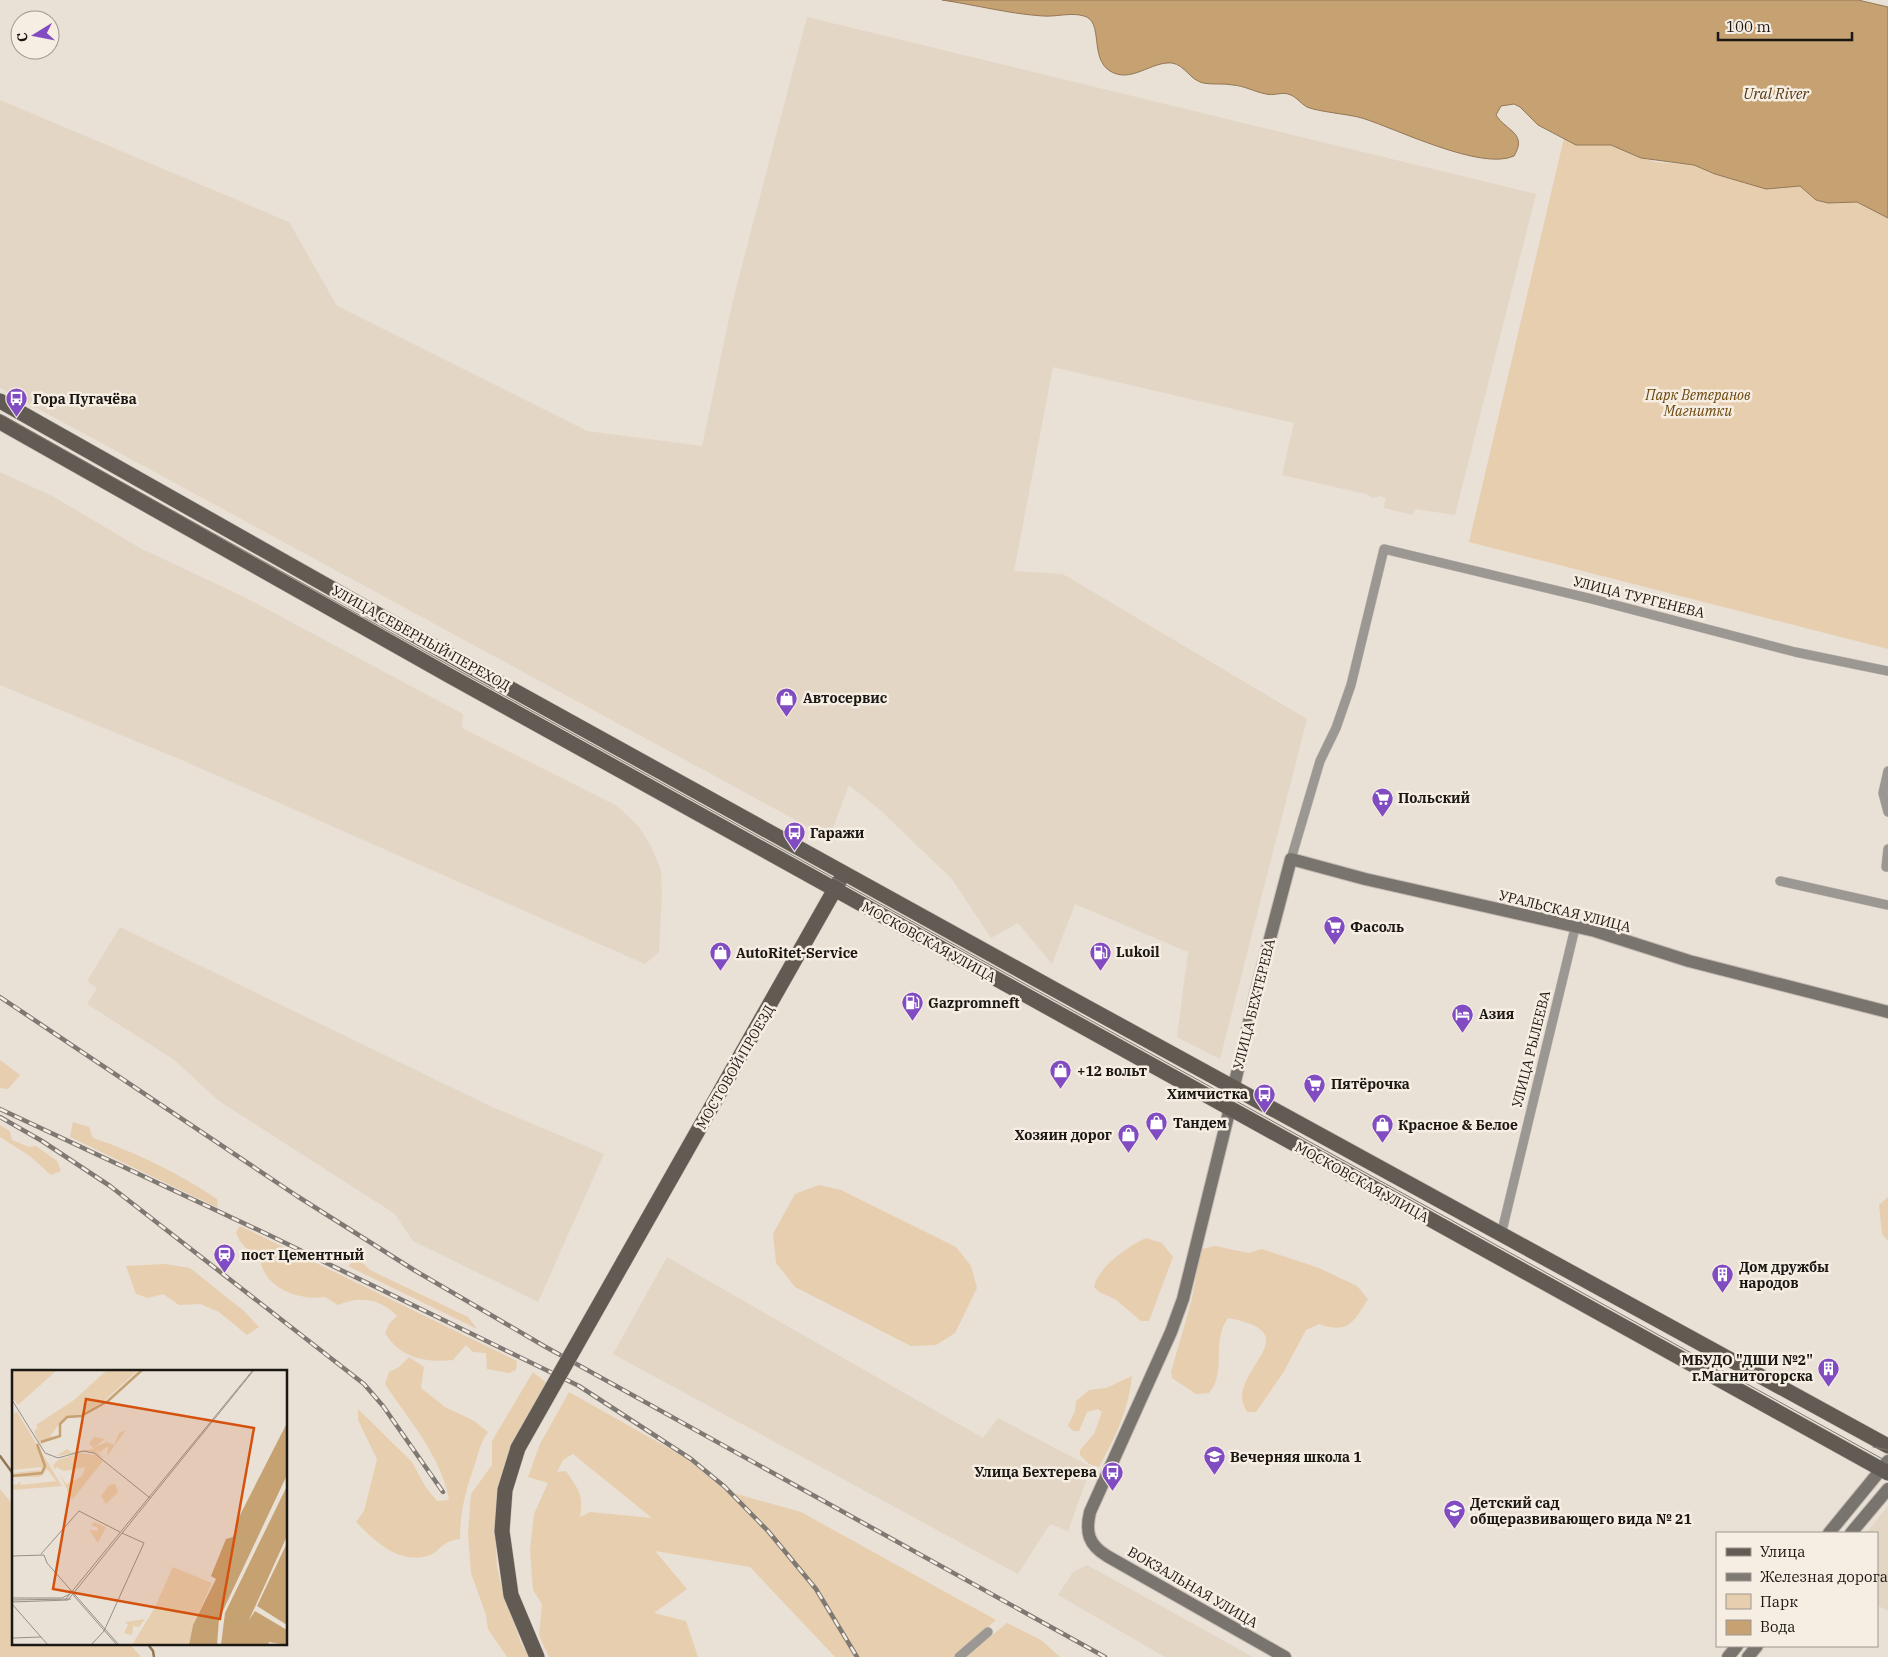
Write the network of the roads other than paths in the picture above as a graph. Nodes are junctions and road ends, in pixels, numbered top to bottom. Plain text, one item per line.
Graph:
1 (0, 401) edge
2 (0, 422) edge
3 (1384, 549) joint
4 (1888, 671) edge
5 (1888, 771) edge
6 (1888, 812) edge
7 (1888, 848) edge
8 (1291, 859) junction
9 (1888, 867) edge
10 (844, 872) junction
11 (1780, 881) dead end
12 (835, 890) junction
13 (1888, 905) edge
14 (1575, 928) junction
15 (1888, 1012) edge
16 (1234, 1086) junction
17 (1230, 1108) junction
18 (1500, 1235) junction
19 (1888, 1446) edge
20 (1886, 1468) edge
21 (1888, 1489) edge
22 (1830, 1532) edge
23 (1852, 1532) edge
24 (1089, 1539) joint
25 (988, 1632) dead end
26 (1736, 1647) edge
27 (1756, 1647) edge
28 (537, 1657) edge
29 (959, 1657) edge
30 (1285, 1657) edge
31 (1728, 1657) edge
32 (1748, 1657) edge

1 - 10 main road, УЛИЦА СЕВЕРНЫЙ ПЕРЕХОД
2 - 12 main road, УЛИЦА СЕВЕРНЫЙ ПЕРЕХОД
3 - 4 street, УЛИЦА ТУРГЕНЕВА
3 - 8 street, УЛИЦА БЕХТЕРЕВА
5 - 6 street
7 - 9 street
8 - 14 street, УРАЛЬСКАЯ УЛИЦА
8 - 16 street, УЛИЦА БЕХТЕРЕВА
10 - 12 main road, МОСТОВОЙ ПРОЕЗД
10 - 16 main road, МОСКОВСКАЯ УЛИЦА
11 - 13 street
12 - 17 main road, МОСКОВСКАЯ УЛИЦА
12 - 28 main road, МОСТОВОЙ ПРОЕЗД, bridge
14 - 15 street, УРАЛЬСКАЯ УЛИЦА
14 - 18 street, УЛИЦА РЫЛЕЕВА
16 - 17 main road, УЛИЦА БЕХТЕРЕВА
16 - 18 main road, МОСКОВСКАЯ УЛИЦА
17 - 20 main road, МОСКОВСКАЯ УЛИЦА
17 - 24 street, УЛИЦА БЕХТЕРЕВА
18 - 19 main road, МОСКОВСКАЯ УЛИЦА
20 - 22 street
21 - 23 street
24 - 30 street, ВОКЗАЛЬНАЯ УЛИЦА
25 - 29 street
26 - 31 street
27 - 32 street

